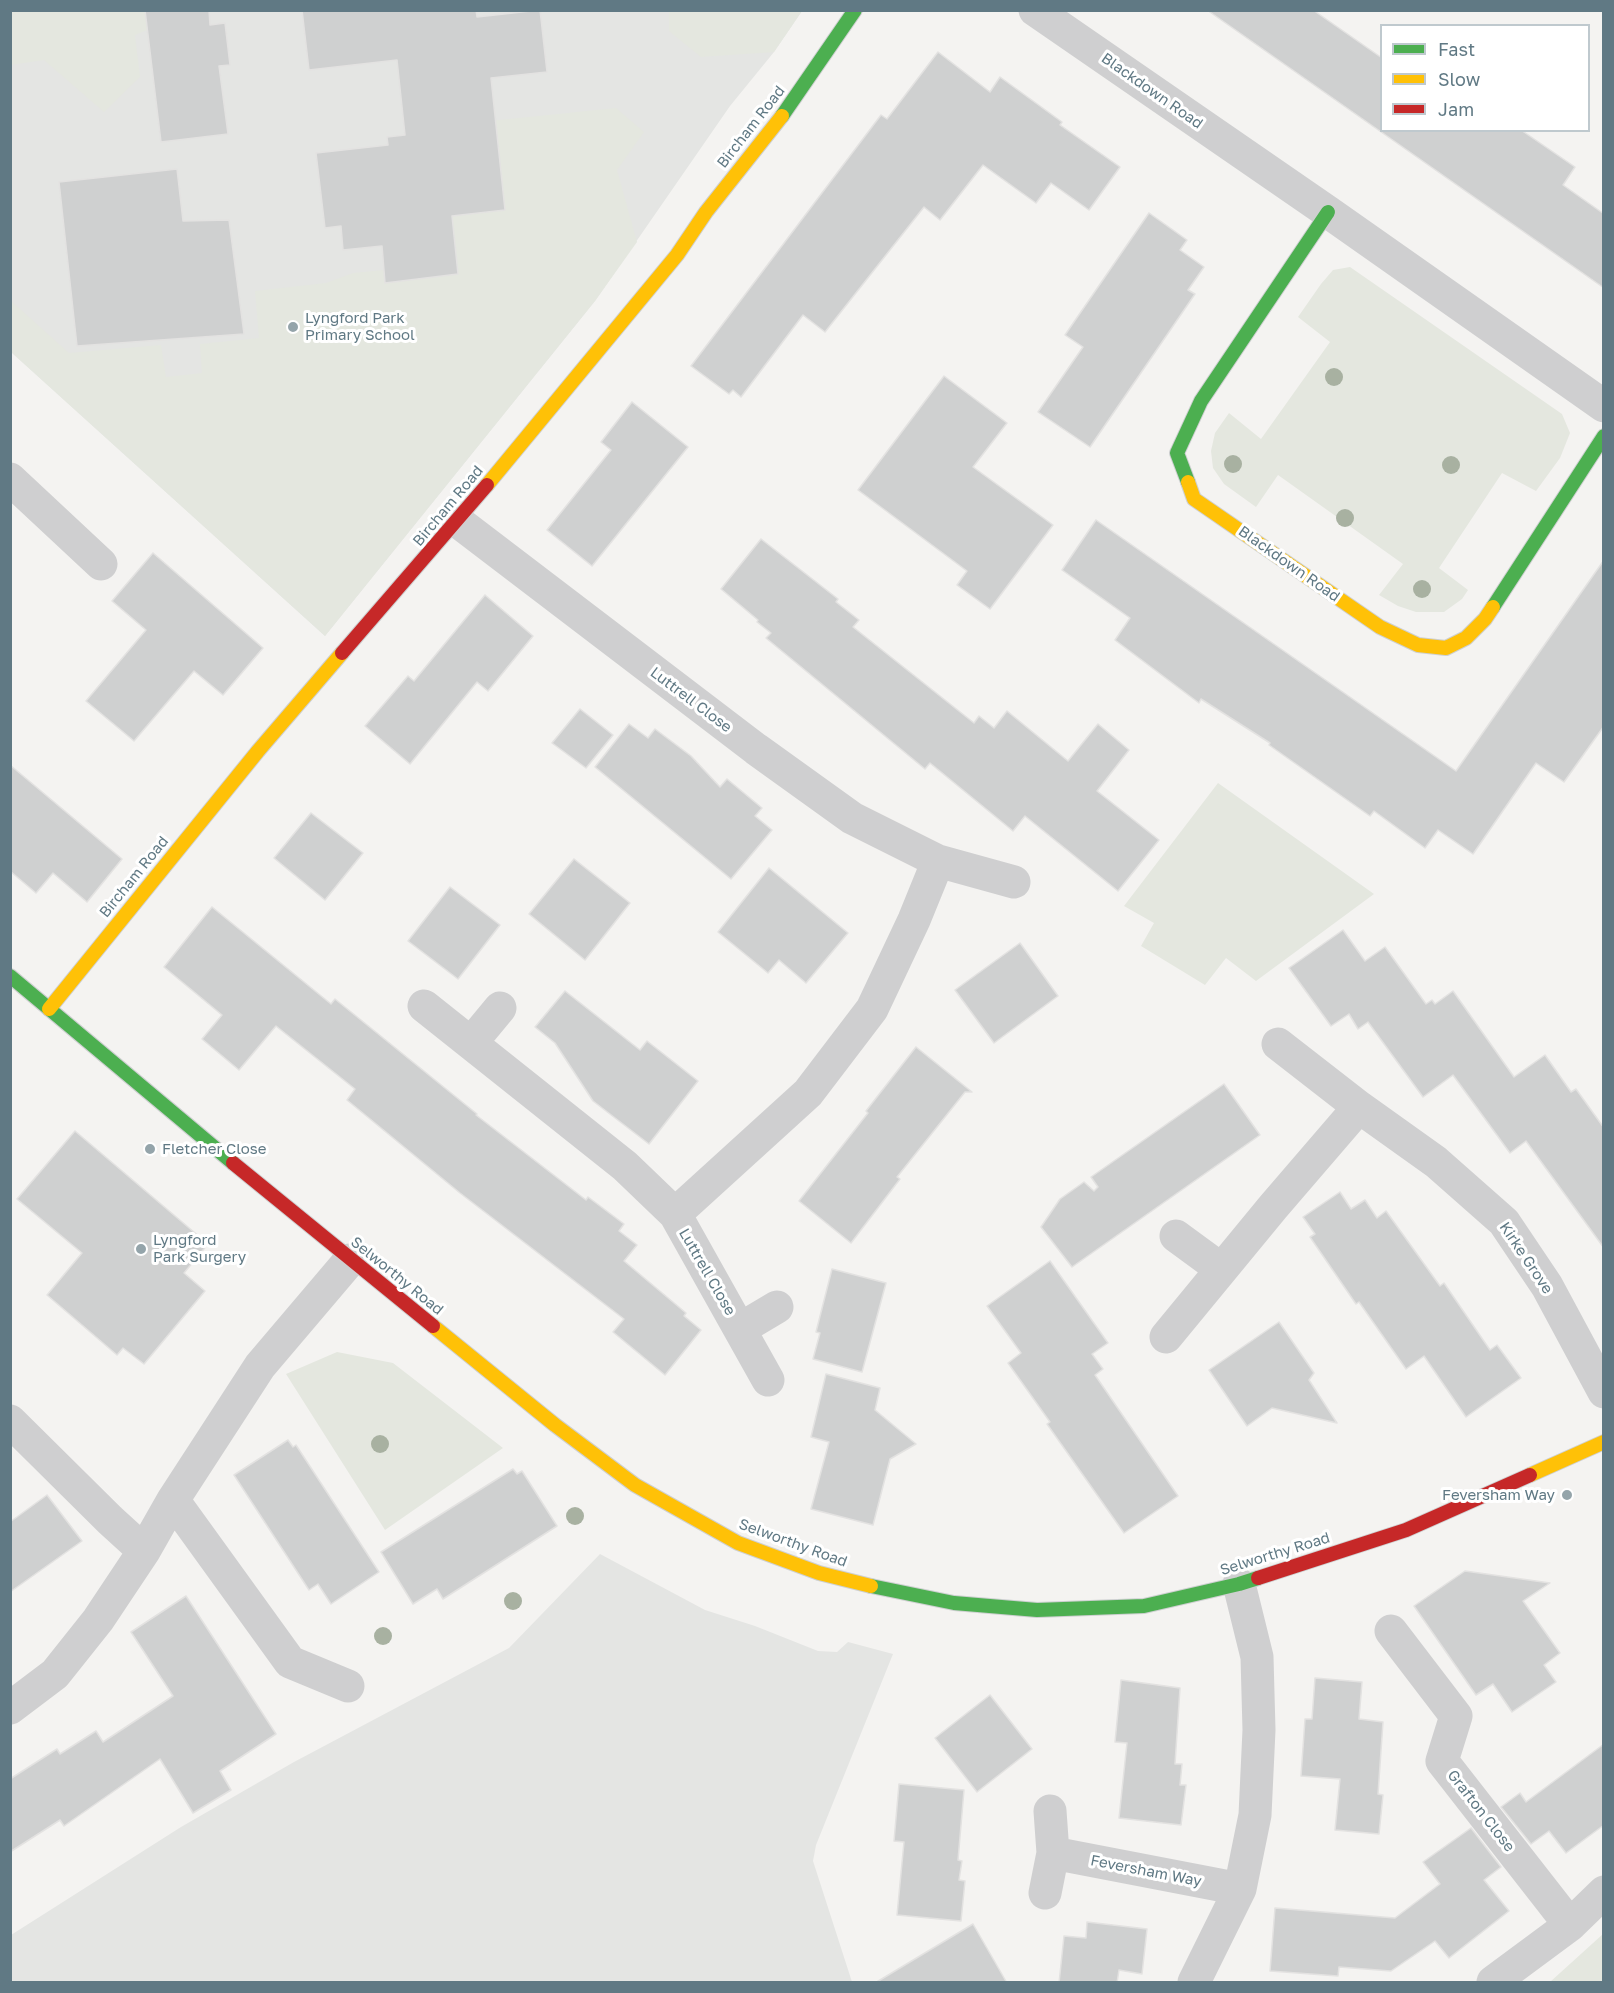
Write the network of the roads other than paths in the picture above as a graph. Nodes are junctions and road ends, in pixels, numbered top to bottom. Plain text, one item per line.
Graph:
1 (855, 10) edge
2 (1035, 10) edge
3 (1328, 212) junction
4 (1604, 406) edge
5 (1604, 436) edge
6 (10, 479) edge
7 (457, 521) junction
8 (101, 564) dead end
9 (938, 861) junction
10 (1014, 882) dead end
11 (10, 976) edge
12 (424, 1006) dead end
13 (500, 1008) dead end
14 (49, 1010) junction
15 (471, 1043) junction
16 (1278, 1044) dead end
17 (1359, 1107) junction
18 (675, 1214) junction
19 (1176, 1236) dead end
20 (350, 1260) junction
21 (1221, 1269) junction
22 (777, 1307) dead end
23 (740, 1329) junction
24 (1166, 1337) dead end
25 (768, 1380) dead end
26 (1604, 1392) edge
27 (10, 1421) edge
28 (1604, 1442) edge
29 (173, 1500) junction
30 (144, 1551) junction
31 (1239, 1584) junction
32 (1391, 1632) dead end
33 (348, 1686) dead end
34 (10, 1708) edge
35 (1050, 1811) dead end
36 (1053, 1853) junction
37 (1240, 1889) junction
38 (1604, 1892) edge
39 (1045, 1893) dead end
40 (1570, 1925) junction
41 (1194, 1983) edge
42 (1493, 1983) edge

1 - 7 street, Bircham Road
2 - 3 street, Blackdown Road
3 - 4 street, Blackdown Road
3 - 5 street, Blackdown Road
6 - 8 street
7 - 9 street, Luttrell Close
7 - 14 street, Bircham Road
9 - 10 street, Luttrell Close
9 - 18 street, Luttrell Close
11 - 14 street, Selworthy Road
12 - 15 street, Luttrell Close
13 - 15 street
14 - 20 street, Selworthy Road
15 - 18 street, Luttrell Close
16 - 17 street, Kirke Grove
17 - 21 street
17 - 26 street, Kirke Grove
18 - 23 street, Luttrell Close
19 - 21 street
20 - 29 street
20 - 31 street, Selworthy Road
21 - 24 street
22 - 23 street, Luttrell Close
23 - 25 street, Luttrell Close
27 - 30 street
28 - 31 street, Selworthy Road
29 - 30 street
29 - 33 street
30 - 34 street
31 - 37 street
32 - 40 street, Grafton Close
35 - 36 street
36 - 37 street, Feversham Way
36 - 39 street
37 - 41 street
38 - 40 street
40 - 42 street

